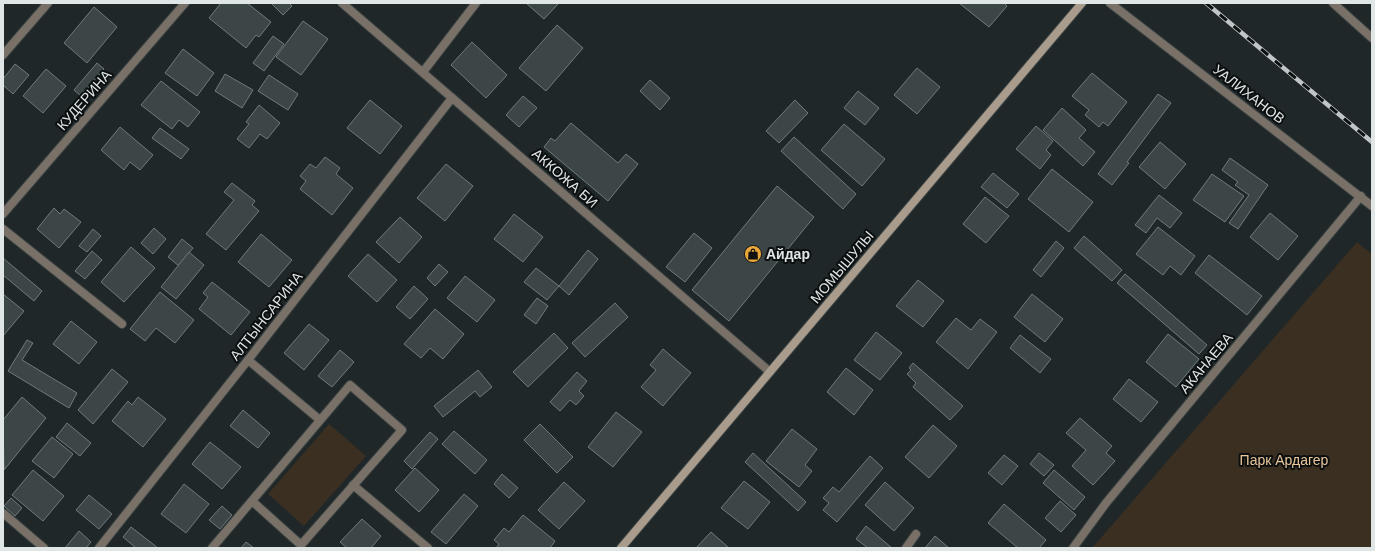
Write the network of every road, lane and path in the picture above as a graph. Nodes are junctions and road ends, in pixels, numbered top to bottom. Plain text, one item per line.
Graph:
1 (48, 3) edge
2 (184, 3) edge
3 (342, 3) edge
4 (476, 3) edge
5 (1082, 3) edge
6 (1110, 3) edge
7 (1333, 3) edge
8 (1372, 38) edge
9 (3, 55) edge
10 (423, 72) junction
11 (452, 98) junction
12 (1360, 196) junction
13 (1372, 206) edge
14 (3, 214) edge
15 (3, 229) edge
16 (122, 324) dead end
17 (248, 360) junction
18 (770, 372) junction
19 (320, 420) junction
20 (353, 485) junction
21 (252, 501) junction
22 (3, 513) edge
23 (916, 534) dead end
24 (44, 548) edge
25 (99, 548) edge
26 (212, 548) edge
27 (428, 548) edge
28 (621, 548) edge
29 (906, 548) edge
30 (1074, 548) edge

1 - 9 street
2 - 14 street, КУДЕРИНА
3 - 10 street, АККОЖА БИ
4 - 10 street
5 - 18 main road, МОМЫШУЛЫ
6 - 12 street, УАЛИХАНОВ
7 - 8 street
10 - 11 street, АККОЖА БИ
11 - 17 street, АЛТЫНСАРИНА
11 - 18 street, АККОЖА БИ
12 - 13 street, УАЛИХАНОВ
12 - 30 street, АКАНАЕВА
15 - 16 street
17 - 19 street
17 - 25 street, АЛТЫНСАРИНА
18 - 28 main road, МОМЫШУЛЫ
19 - 20 street
19 - 21 street
20 - 21 street
20 - 27 street
21 - 26 street
22 - 24 street
23 - 29 street

